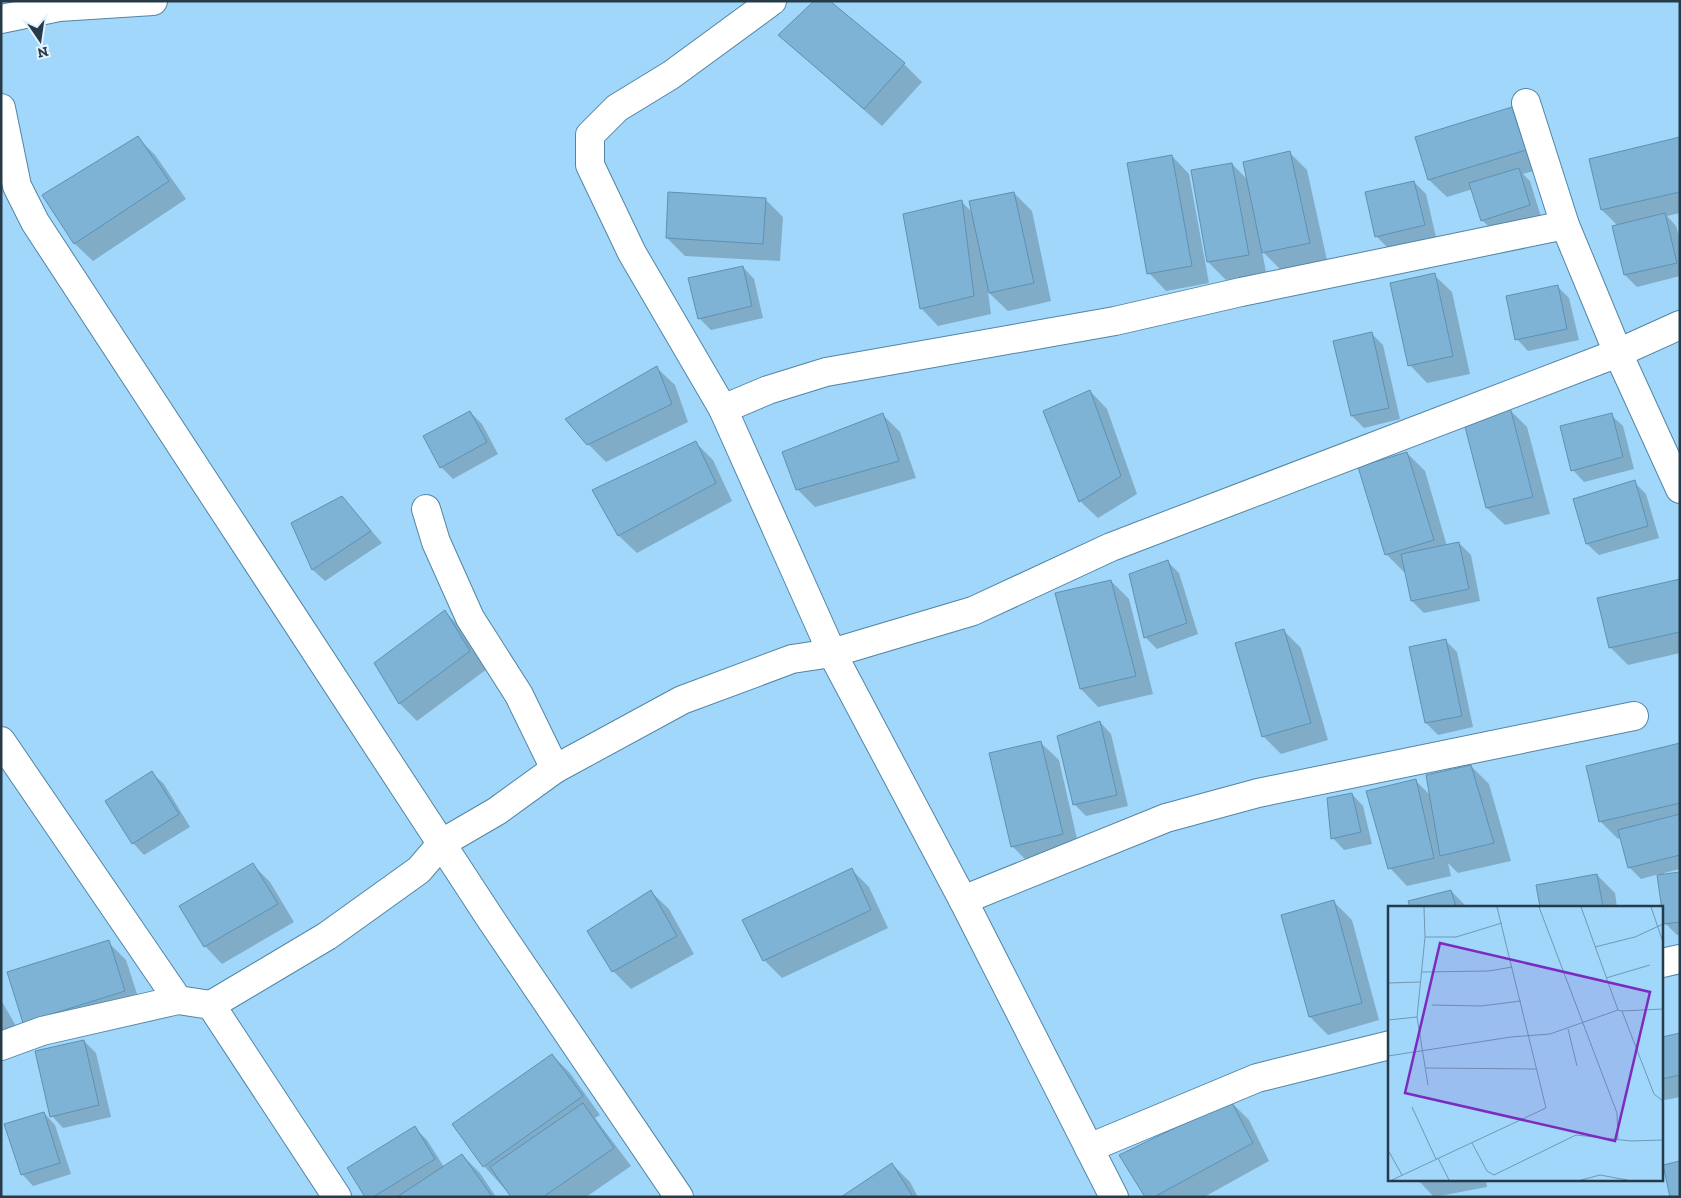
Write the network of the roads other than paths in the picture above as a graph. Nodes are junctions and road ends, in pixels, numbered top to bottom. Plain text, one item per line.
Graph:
1 (154, 1) edge
2 (772, 1) edge
3 (1, 19) edge
4 (1526, 102) dead end
5 (1, 108) edge
6 (1565, 225) junction
7 (1680, 325) edge
8 (1618, 353) junction
9 (723, 409) junction
10 (1680, 489) edge
11 (426, 509) dead end
12 (832, 653) junction
13 (1634, 716) dead end
14 (1, 741) edge
15 (555, 769) junction
16 (442, 842) junction
17 (963, 900) junction
18 (1680, 959) edge
19 (1664, 963) edge
20 (178, 1000) junction
21 (211, 1005) junction
22 (1388, 1045) edge
23 (1, 1046) edge
24 (1089, 1148) junction
25 (337, 1197) edge
26 (678, 1197) edge
27 (1114, 1197) edge

1 - 3 street
2 - 9 street
4 - 6 street
5 - 16 street
6 - 8 street
6 - 9 street
7 - 8 street
8 - 10 street
8 - 12 street
9 - 12 street
11 - 15 street
12 - 15 street
12 - 17 street
13 - 17 street
14 - 20 street
15 - 16 street
16 - 21 street
16 - 26 street
17 - 24 street
18 - 19 street
20 - 21 street
20 - 23 street
21 - 25 street
22 - 24 street
24 - 27 street

